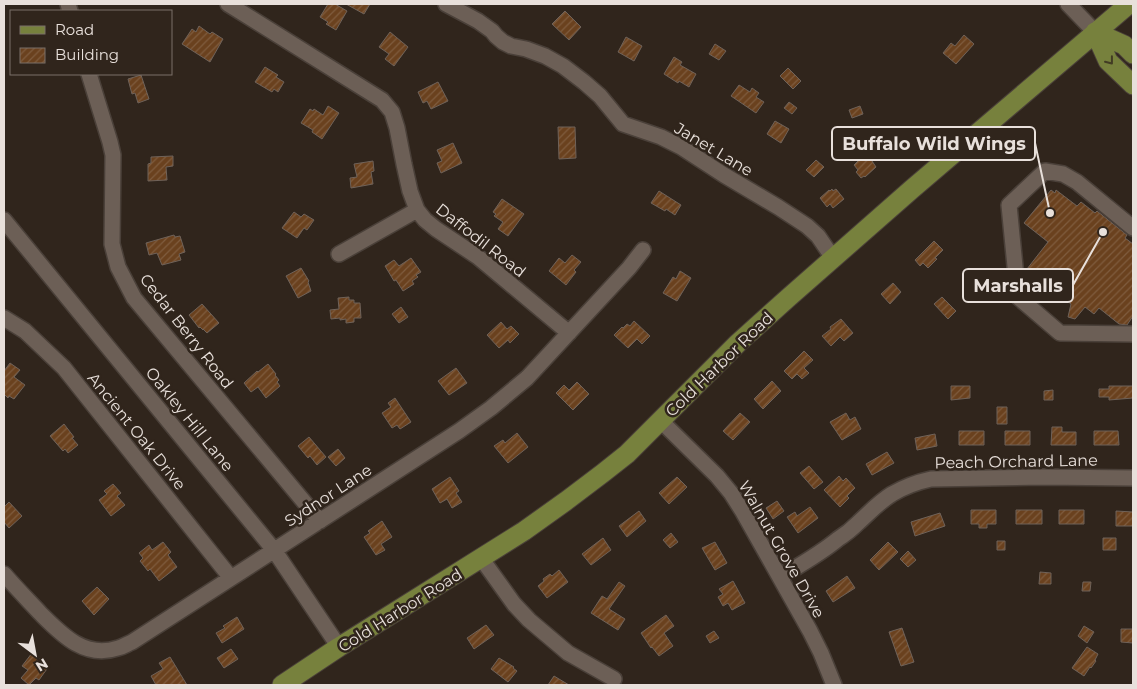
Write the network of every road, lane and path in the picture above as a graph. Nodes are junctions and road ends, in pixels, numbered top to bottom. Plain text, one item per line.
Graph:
1 (228, 4) edge
2 (446, 4) edge
3 (1068, 4) edge
4 (1128, 4) edge
5 (1095, 32) junction
6 (1133, 54) edge
7 (89, 75) edge
8 (1133, 85) edge
9 (417, 210) junction
10 (4, 220) edge
11 (1133, 228) edge
12 (643, 250) dead end
13 (339, 254) dead end
14 (833, 258) junction
15 (4, 318) edge
16 (568, 334) junction
17 (1133, 334) edge
18 (661, 421) junction
19 (1133, 478) edge
20 (320, 521) junction
21 (274, 550) junction
22 (481, 558) junction
23 (4, 574) edge
24 (780, 577) junction
25 (231, 578) junction
26 (339, 647) junction
27 (614, 679) dead end
28 (282, 685) edge
29 (834, 685) edge

1 - 9 street, Daffodil Road
2 - 14 street, Janet Lane
3 - 5 street
4 - 5 main road, Cold Harbor Road
5 - 6 main road
5 -> 8 main road
5 - 14 main road, Cold Harbor Road
7 - 20 street, Cedar Berry Road
9 - 13 street
9 - 16 street, Daffodil Road
10 - 21 street, Oakley Hill Lane
11 - 17 street
12 - 16 street, Sydnor Lane
14 - 18 main road, Cold Harbor Road
15 - 25 street, Ancient Oak Drive
16 - 20 street, Sydnor Lane
18 - 22 main road, Cold Harbor Road
18 - 24 street, Walnut Grove Drive
19 - 24 street, Peach Orchard Lane
20 - 21 street, Sydnor Lane
21 - 25 street, Sydnor Lane
21 - 26 street, Oakley Hill Lane
22 - 26 main road, Cold Harbor Road
22 - 27 street
23 - 25 street, Sydnor Lane
24 - 29 street, Walnut Grove Drive
26 - 28 main road, Cold Harbor Road

